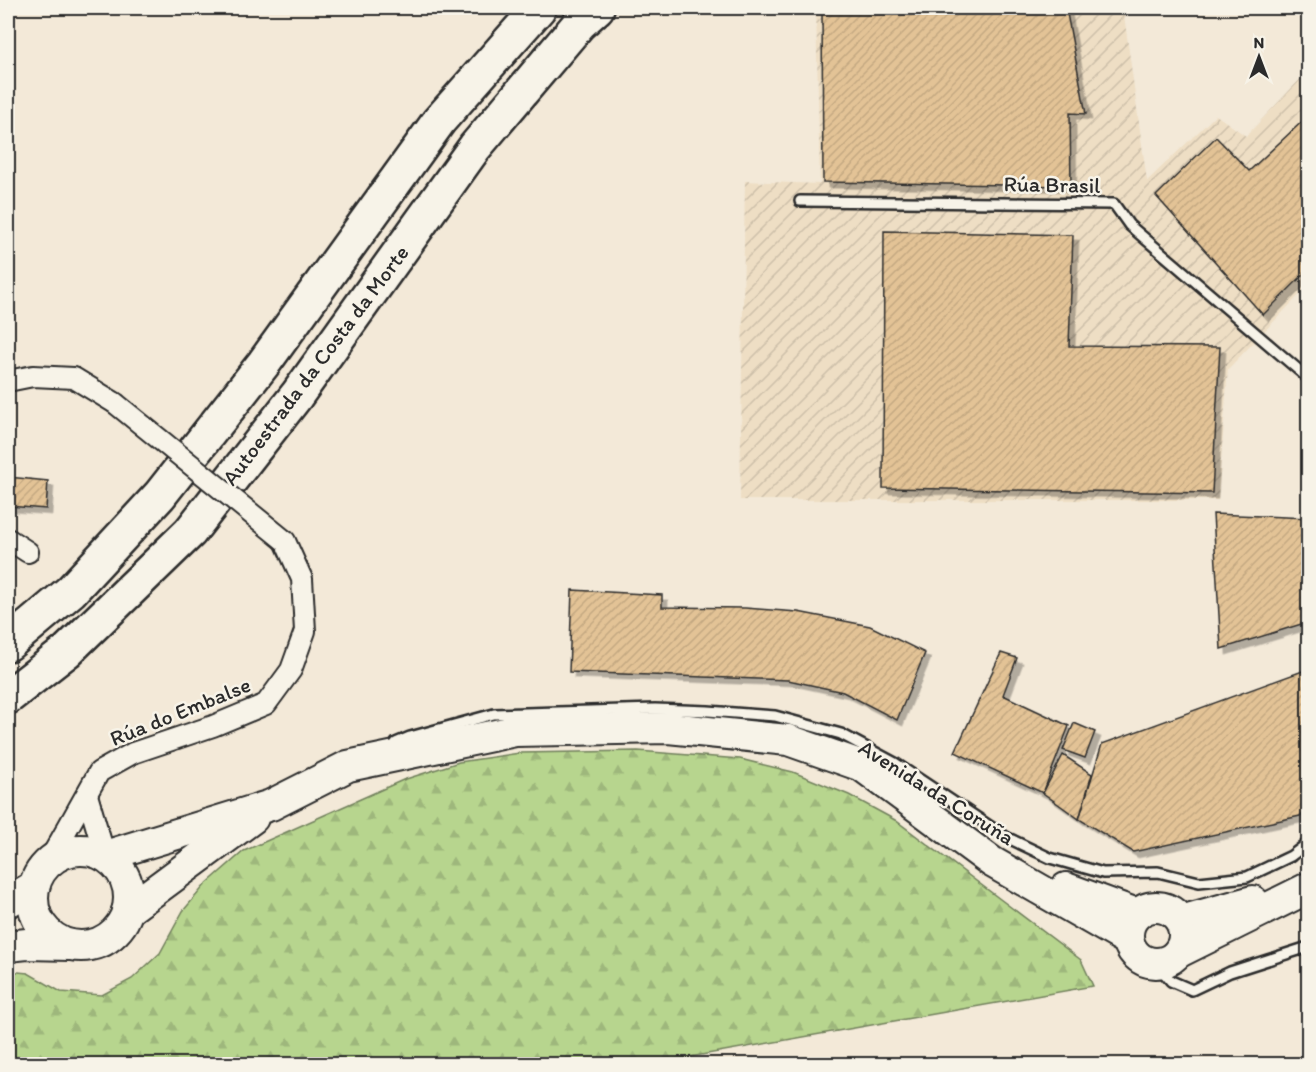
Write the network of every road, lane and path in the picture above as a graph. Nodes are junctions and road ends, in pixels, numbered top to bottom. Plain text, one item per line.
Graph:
1 (539, 8) edge
2 (597, 8) edge
3 (800, 201) dead end
4 (1308, 378) edge
5 (8, 381) edge
6 (8, 539) edge
7 (28, 552) dead end
8 (8, 644) edge
9 (8, 697) edge
10 (348, 766) junction
11 (87, 795) junction
12 (271, 805) junction
13 (1308, 843) edge
14 (105, 856) junction
15 (41, 874) junction
16 (1308, 887) edge
17 (8, 902) edge
18 (127, 910) junction
19 (1181, 921) junction
20 (1133, 927) junction
21 (8, 946) edge
22 (86, 946) junction
23 (1308, 947) edge
24 (1179, 952) junction
25 (1149, 962) junction

1 - 8 highway, Autoestrada da Costa da Morte
2 - 9 highway, Autoestrada da Costa da Morte
3 - 4 lane, Rúa Brasil
5 - 11 street, Rúa do Embalse, bridge
6 - 7 street
10 - 12 main road, Avenida da Coruña
10 - 13 lane, Avenida da Coruña
10 - 20 main road, Avenida da Coruña
11 - 14 street
11 - 15 street, Rúa do Embalse
12 - 14 main road, Avenida da Coruña
12 - 18 main road, Avenida da Coruña
14 - 15 main road
14 - 18 main road
15 - 17 main road
15 - 22 main road
16 - 19 main road
16 - 24 main road
18 - 22 main road
19 - 20 main road
19 - 24 main road
20 - 25 main road
21 - 22 main road
23 - 25 lane
24 - 25 main road

